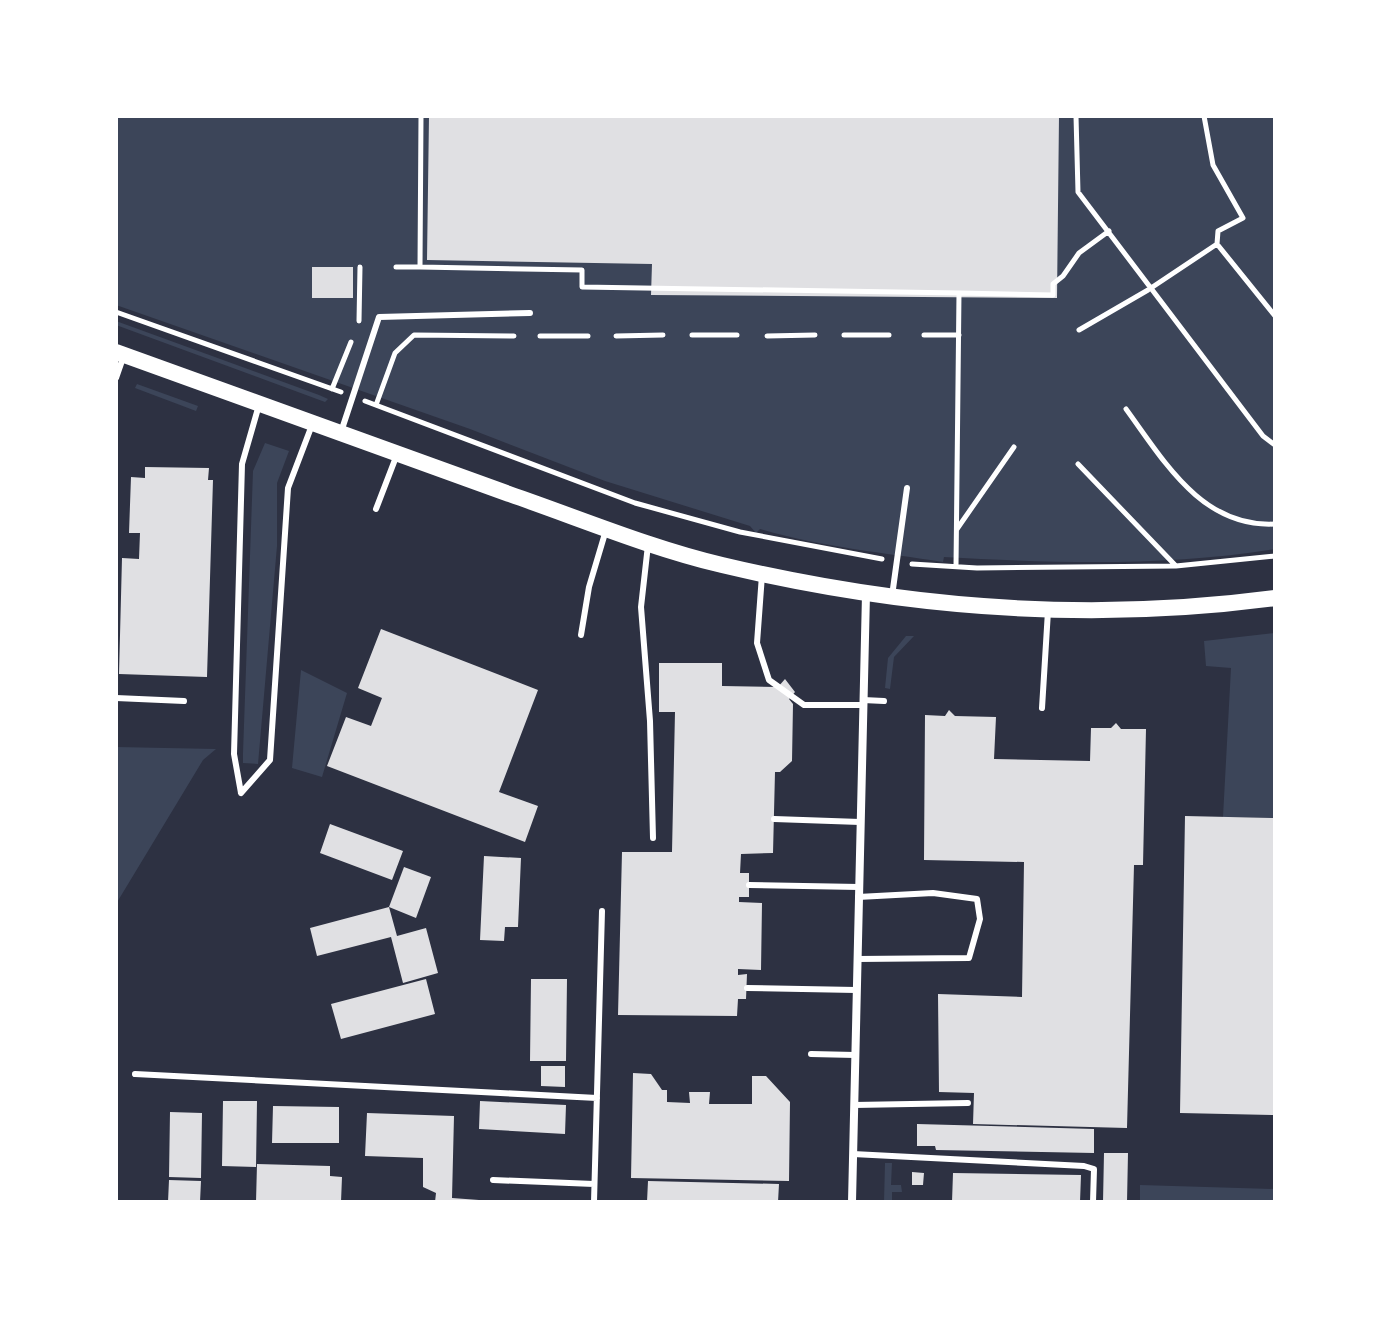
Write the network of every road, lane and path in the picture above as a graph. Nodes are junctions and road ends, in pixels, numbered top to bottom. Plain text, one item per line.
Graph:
1 (421, 116) edge
2 (1076, 116) edge
3 (1204, 116) edge
4 (1109, 231) junction
5 (1217, 244) junction
6 (360, 267) dead end
7 (396, 267) dead end
8 (420, 267) junction
9 (1148, 290) junction
10 (959, 293) junction
11 (116, 312) edge
12 (530, 313) dead end
13 (1275, 316) edge
14 (1079, 330) dead end
15 (663, 335) dead end
16 (692, 335) dead end
17 (737, 335) dead end
18 (815, 335) dead end
19 (844, 335) dead end
20 (889, 335) dead end
21 (924, 335) dead end
22 (959, 335) junction
23 (514, 336) dead end
24 (540, 336) dead end
25 (588, 336) dead end
26 (616, 336) dead end
27 (767, 336) dead end
28 (120, 354) edge
29 (116, 378) edge
30 (332, 389) junction
31 (354, 397) junction
32 (259, 405) junction
33 (376, 405) junction
34 (1126, 409) dead end
35 (312, 424) junction
36 (340, 434) junction
37 (1275, 445) edge
38 (1014, 447) dead end
39 (397, 454) junction
40 (1078, 464) dead end
41 (907, 488) dead end
42 (376, 509) dead end
43 (1275, 524) edge
44 (606, 528) junction
45 (956, 530) junction
46 (648, 542) junction
47 (1275, 556) edge
48 (896, 562) junction
49 (1176, 566) junction
50 (956, 567) junction
51 (762, 573) junction
52 (866, 594) junction
53 (892, 598) junction
54 (1275, 598) edge
55 (1048, 611) junction
56 (581, 635) dead end
57 (116, 698) edge
58 (184, 701) dead end
59 (884, 701) dead end
60 (863, 703) junction
61 (1042, 708) dead end
62 (774, 819) dead end
63 (860, 822) junction
64 (653, 838) dead end
65 (749, 885) dead end
66 (858, 892) junction
67 (602, 911) dead end
68 (857, 959) junction
69 (747, 988) dead end
70 (856, 990) junction
71 (811, 1054) dead end
72 (855, 1055) junction
73 (135, 1074) dead end
74 (597, 1098) junction
75 (968, 1103) dead end
76 (854, 1105) junction
77 (853, 1154) junction
78 (493, 1180) dead end
79 (594, 1184) junction
80 (594, 1202) edge
81 (852, 1202) edge
82 (1093, 1202) edge

1 - 8 path
2 - 4 path
3 - 5 path
4 - 9 path
4 - 10 path
5 - 9 path
5 - 13 path
6 - 30 path
7 - 8 path
8 - 10 path
9 - 14 path
9 - 37 path
10 - 22 path
11 - 30 path
12 - 31 lane
15 - 26 path
16 - 17 path
18 - 27 path
19 - 20 path
21 - 22 path
22 - 45 path
23 - 33 path
24 - 25 path
28 - 29 lane
28 - 32 main road
30 - 31 path
31 - 33 path
31 - 36 lane
32 - 35 main road
32 - 35 lane
33 - 48 path
34 - 43 path
35 - 36 main road
36 - 39 main road
38 - 45 path
39 - 42 lane
39 - 44 main road
40 - 49 path
41 - 48 lane
44 - 46 main road
44 - 56 lane
45 - 50 path
46 - 51 main road
46 - 64 lane
47 - 49 path
48 - 50 path
48 - 53 lane
49 - 50 path
51 - 52 main road
51 - 60 lane
52 - 53 main road
52 - 60 street
53 - 55 main road
54 - 55 main road
55 - 61 lane
57 - 58 lane
59 - 60 lane
60 - 63 street
62 - 63 lane
63 - 66 street
65 - 66 lane
66 - 68 street
66 - 68 lane
67 - 74 lane
68 - 70 street
69 - 70 lane
70 - 72 street
71 - 72 lane
72 - 76 street
73 - 74 lane
74 - 79 lane
75 - 76 lane
76 - 77 street
77 - 81 street
77 - 82 lane
78 - 79 lane
79 - 80 lane

